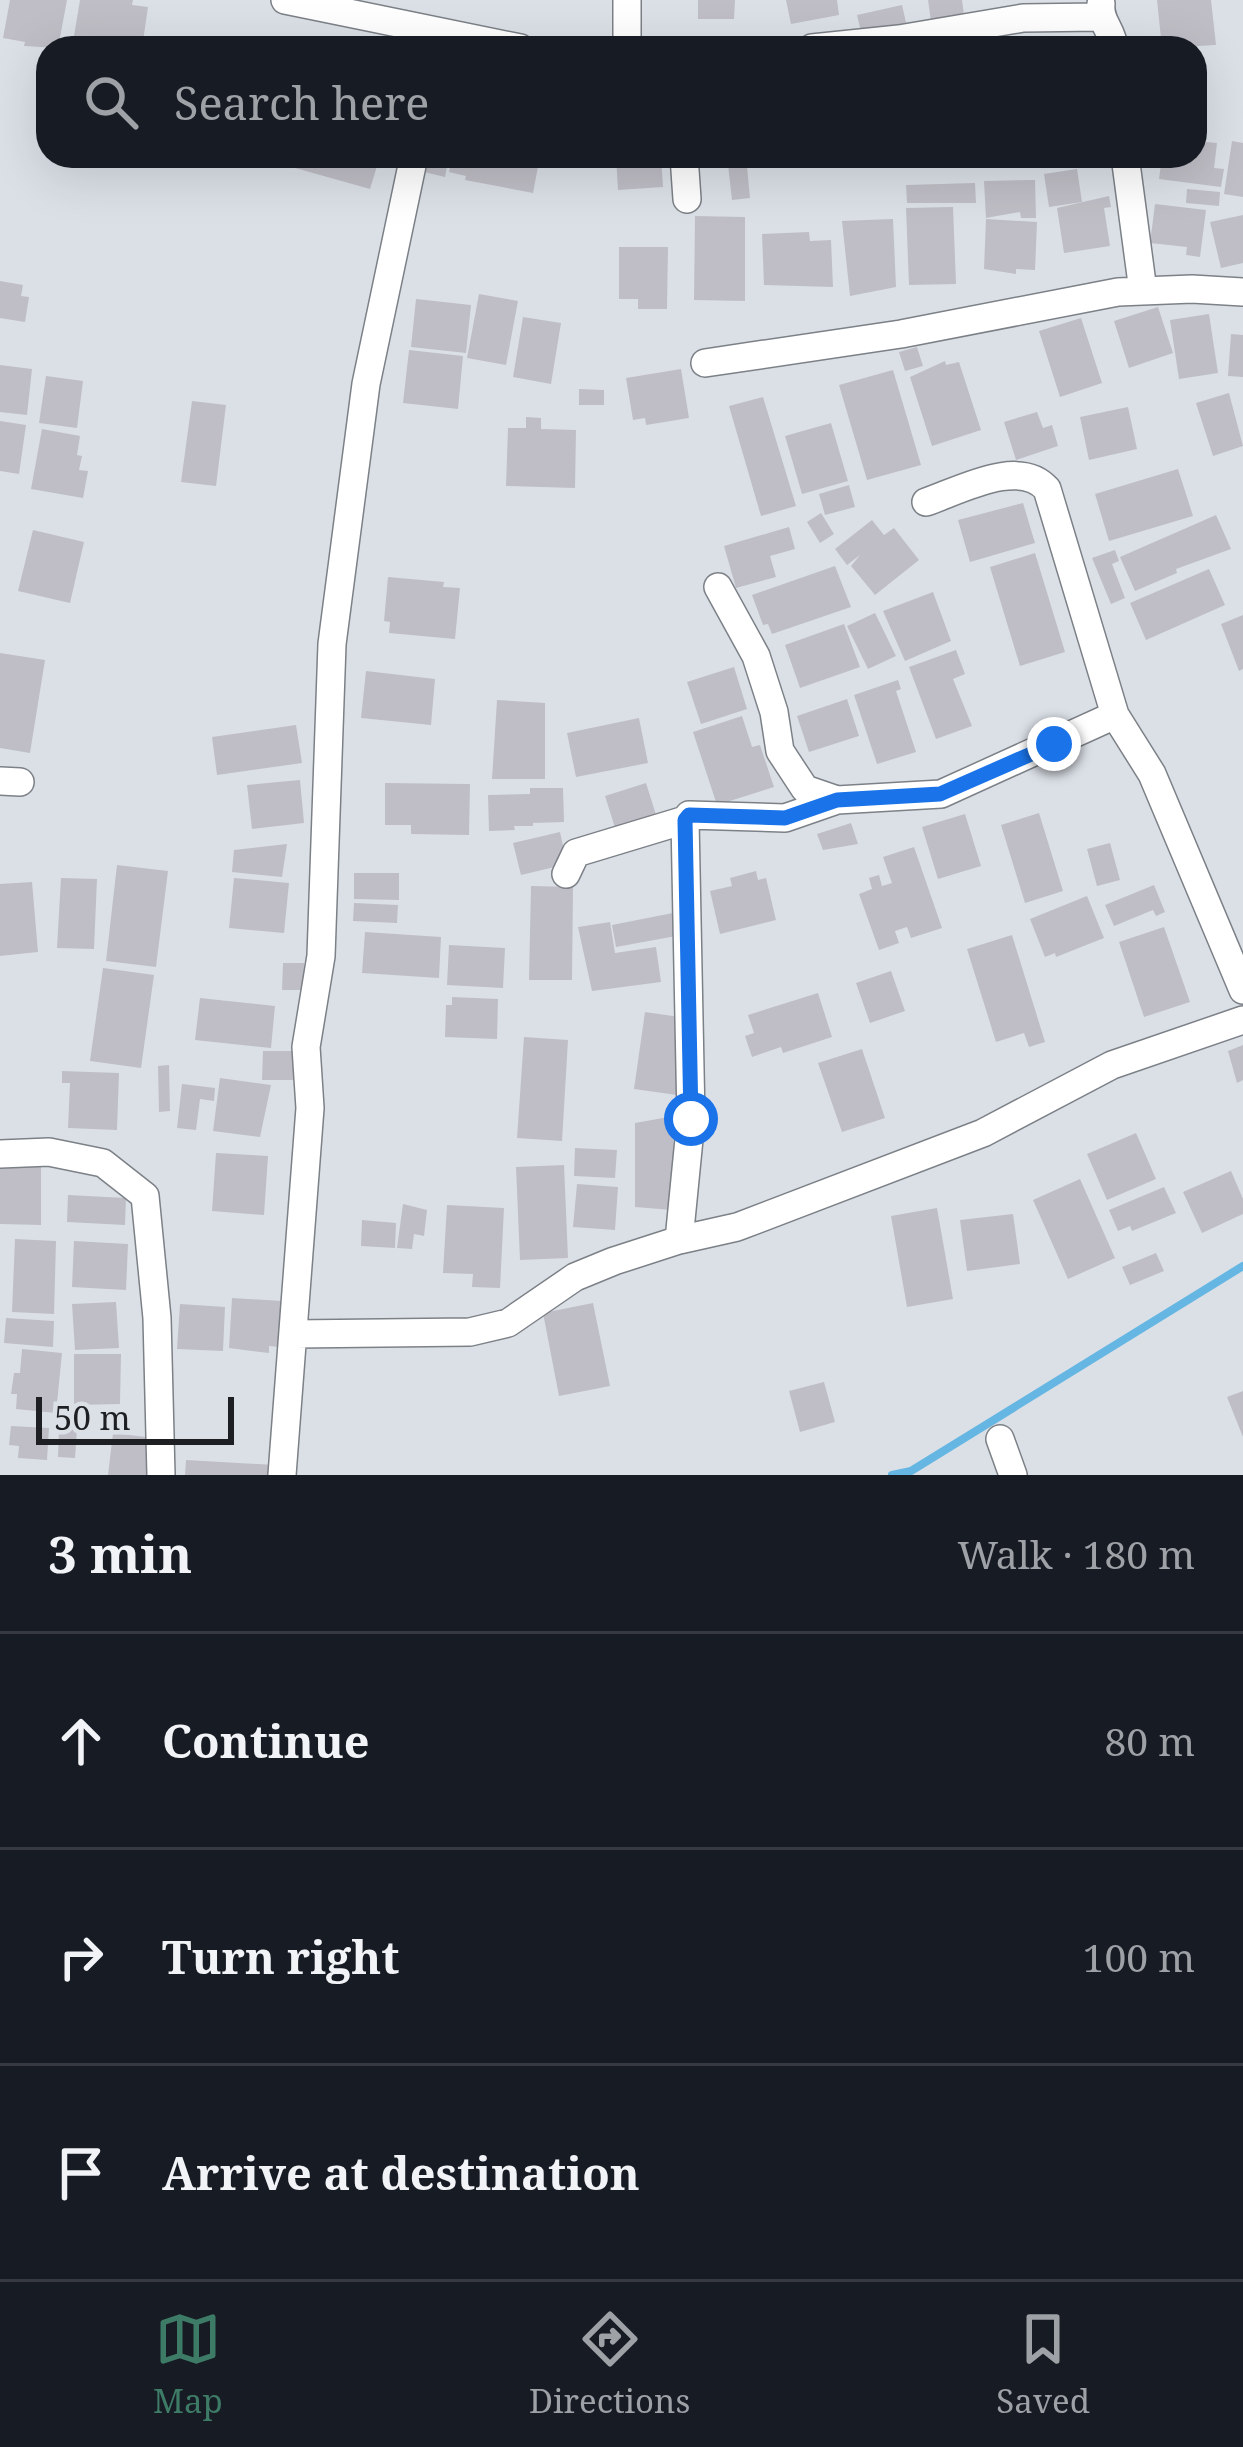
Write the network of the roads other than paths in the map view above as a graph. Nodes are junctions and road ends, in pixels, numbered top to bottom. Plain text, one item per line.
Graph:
1 (285, 0) edge
2 (627, 0) edge
3 (1100, 9) edge
4 (426, 36) edge
5 (627, 36) edge
6 (917, 36) edge
7 (411, 168) edge
8 (685, 168) edge
9 (1127, 168) edge
10 (687, 199) dead end
11 (1143, 290) junction
12 (1243, 292) edge
13 (705, 362) dead end
14 (926, 502) dead end
15 (718, 587) dead end
16 (1115, 715) junction
17 (837, 800) junction
18 (685, 820) junction
19 (566, 874) dead end
20 (1243, 990) edge
21 (1243, 1020) edge
22 (0, 1154) edge
23 (679, 1240) junction
24 (294, 1334) junction
25 (1000, 1439) dead end
26 (161, 1475) edge
27 (283, 1475) edge
28 (1012, 1475) edge

1 - 4 street
2 - 5 street
3 - 6 street
7 - 24 street
8 - 10 street
9 - 11 street
11 - 12 street
11 - 13 street
14 - 16 street
15 - 17 street
16 - 17 street
16 - 20 street
17 - 18 street
18 - 19 street
18 - 23 street
21 - 23 street
22 - 26 street
23 - 24 street
24 - 27 street
25 - 28 street

